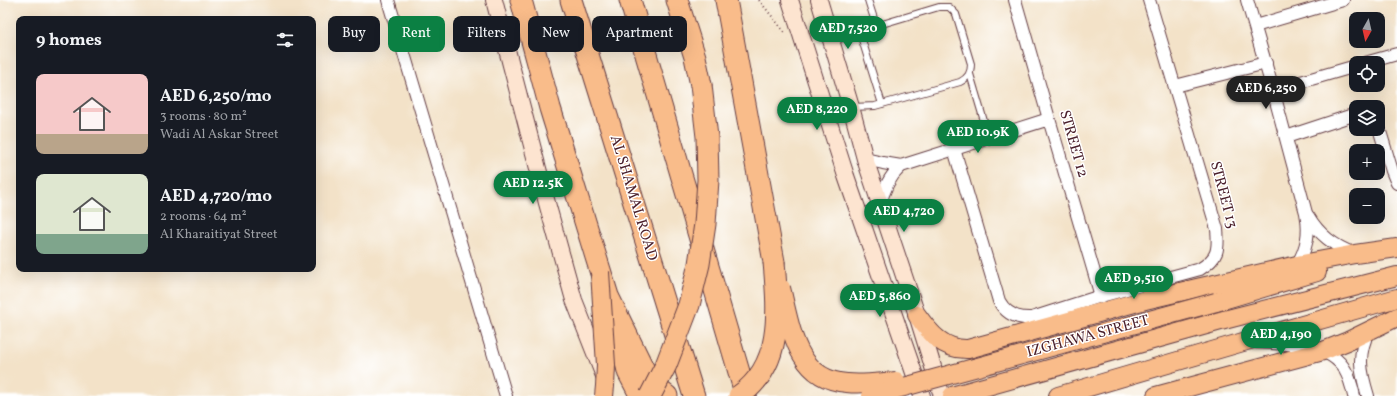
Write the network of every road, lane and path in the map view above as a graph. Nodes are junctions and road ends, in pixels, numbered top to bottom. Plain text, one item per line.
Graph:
1 (388, 0) edge
2 (494, 0) edge
3 (520, 0) edge
4 (571, 0) edge
5 (630, 0) edge
6 (676, 0) edge
7 (726, 0) edge
8 (790, 0) edge
9 (819, 0) edge
10 (868, 0) edge
11 (1015, 0) edge
12 (1149, 0) edge
13 (1247, 0) edge
14 (1343, 0) edge
15 (876, 25) junction
16 (1255, 26) junction
17 (859, 30) junction
18 (831, 44) junction
19 (1397, 54) edge
20 (1385, 57) edge
21 (1266, 63) junction
22 (1349, 68) edge
23 (970, 74) junction
24 (1175, 86) junction
25 (1273, 90) junction
26 (882, 104) junction
27 (851, 107) junction
28 (1349, 116) edge
29 (1049, 119) junction
30 (1381, 136) edge
31 (1286, 137) junction
32 (989, 138) junction
33 (954, 149) junction
34 (865, 159) junction
35 (901, 166) junction
36 (1397, 183) edge
37 (880, 207) junction
38 (1306, 213) junction
39 (1397, 249) edge
40 (1355, 254) junction
41 (774, 262) junction
42 (1298, 265) junction
43 (600, 272) junction
44 (1397, 276) edge
45 (608, 296) junction
46 (1101, 296) junction
47 (1397, 298) edge
48 (917, 315) junction
49 (1397, 317) edge
50 (1369, 330) junction
51 (1236, 344) junction
52 (981, 345) junction
53 (1323, 351) junction
54 (931, 379) junction
55 (506, 396) edge
56 (604, 396) edge
57 (612, 396) edge
58 (638, 396) edge
59 (650, 396) edge
60 (666, 396) edge
61 (694, 396) edge
62 (739, 396) edge
63 (746, 396) edge
64 (871, 396) edge
65 (922, 396) edge
66 (942, 396) edge
67 (952, 396) edge
68 (963, 396) edge
69 (1058, 396) edge
70 (1156, 396) edge
71 (1354, 396) edge
72 (1368, 396) edge

1 - 55 street
2 - 57 main road
3 - 43 highway
4 - 61 highway, AL SHAMAL ROAD
5 - 63 highway
6 - 59 highway, bridge
7 - 41 highway
8 - 65 main road
9 - 18 main road
10 - 15 lane
11 - 29 street, STREET 12
12 - 24 street, STREET 13
13 - 16 street
14 - 16 street
15 - 17 lane
15 - 23 lane
16 - 21 street
17 - 18 lane
17 - 26 lane
18 - 27 main road
19 - 20 street
21 - 24 street
21 - 25 street
22 - 25 street
23 - 26 lane
23 - 32 lane
24 - 46 street, STREET 13
25 - 31 street
26 - 27 lane
27 - 34 main road
28 - 31 street
29 - 32 street
29 - 46 street, STREET 12
30 - 36 street
31 - 38 street
32 - 33 street
33 - 35 street
33 - 46 street, STREET 13
34 - 35 street
34 - 37 main road
35 - 37 street
37 - 48 main road
38 - 40 street
38 - 42 street
39 - 40 main road
39 - 54 main road, IZGHAWA STREET, bridge
40 - 42 main road
41 - 54 main road, bridge
41 - 62 highway, bridge
42 - 52 main road
43 - 45 highway, bridge
43 - 56 main road, bridge
44 - 67 main road, bridge
45 - 58 main road
45 - 60 highway
47 - 51 main road
48 - 52 main road
48 - 66 main road
49 - 50 main road
50 - 53 main road
50 - 72 street
51 - 53 street
51 - 69 main road
52 - 68 main road
53 - 70 main road
53 - 71 street
54 - 64 main road, IZGHAWA STREET, bridge

